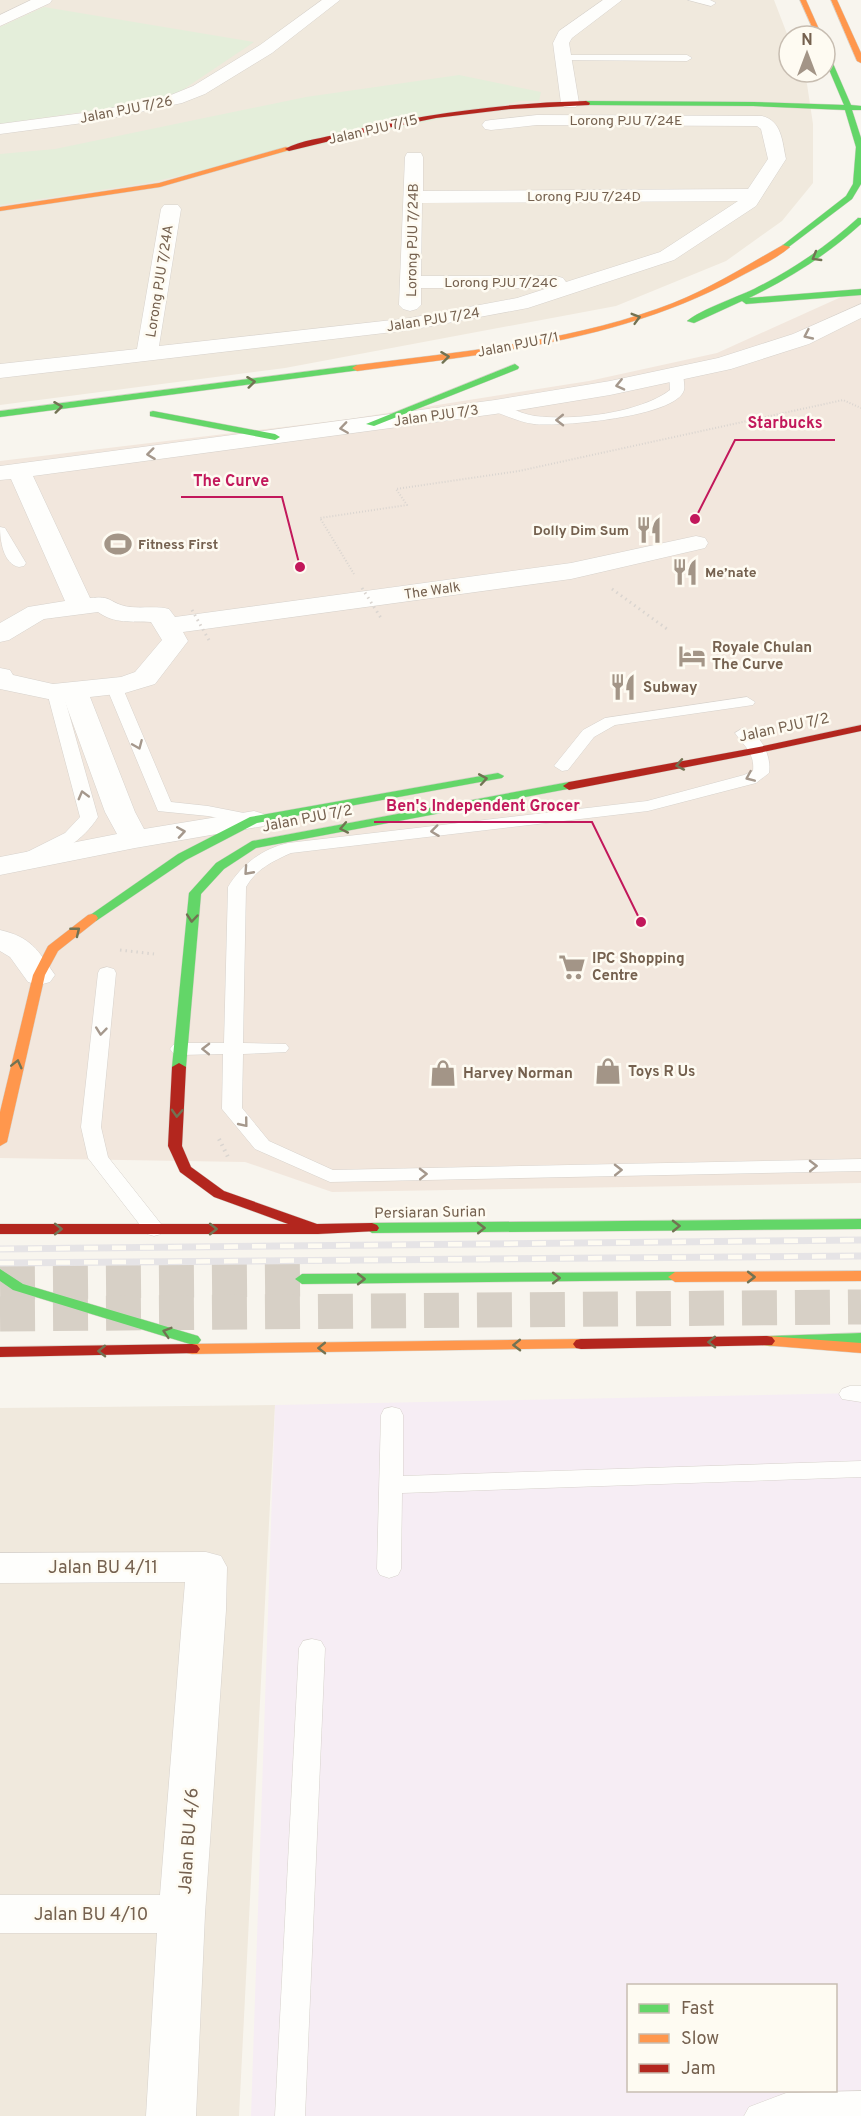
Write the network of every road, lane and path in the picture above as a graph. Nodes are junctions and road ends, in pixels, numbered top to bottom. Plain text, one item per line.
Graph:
1 (44, 0) edge
2 (332, 0) edge
3 (614, 0) edge
4 (693, 0) edge
5 (802, 0) edge
6 (834, 0) edge
7 (711, 3) dead end
8 (0, 21) edge
9 (813, 24) edge
10 (563, 58) junction
11 (687, 58) dead end
12 (861, 61) edge
13 (837, 81) edge
14 (832, 84) edge
15 (570, 103) junction
16 (793, 104) junction
17 (854, 105) edge
18 (758, 113) junction
19 (491, 124) dead end
20 (855, 128) junction
21 (0, 129) edge
22 (414, 157) dead end
23 (754, 195) junction
24 (413, 197) junction
25 (0, 209) edge
26 (171, 209) dead end
27 (861, 220) edge
28 (411, 282) junction
29 (592, 282) junction
30 (861, 292) edge
31 (739, 301) junction
32 (861, 310) edge
33 (410, 324) junction
34 (677, 325) dead end
35 (147, 354) junction
36 (0, 371) edge
37 (451, 376) dead end
38 (861, 408) edge
39 (198, 409) dead end
40 (0, 414) edge
41 (371, 424) junction
42 (275, 437) junction
43 (7, 474) edge
44 (0, 531) edge
45 (696, 543) dead end
46 (19, 563) dead end
47 (356, 578) dead end
48 (606, 585) dead end
49 (362, 588) dead end
50 (81, 607) junction
51 (192, 610) dead end
52 (381, 618) dead end
53 (167, 626) junction
54 (667, 629) dead end
55 (0, 634) edge
56 (210, 642) dead end
57 (0, 676) edge
58 (116, 691) dead end
59 (65, 693) junction
60 (747, 702) dead end
61 (861, 728) edge
62 (743, 733) dead end
63 (759, 750) junction
64 (585, 761) dead end
65 (556, 766) joint
66 (515, 773) dead end
67 (254, 820) junction
68 (135, 839) junction
69 (13, 863) edge
70 (0, 939) edge
71 (107, 972) dead end
72 (39, 975) junction
73 (279, 1047) dead end
74 (232, 1048) junction
75 (180, 1049) junction
76 (2, 1123) edge
77 (218, 1129) dead end
78 (0, 1142) edge
79 (861, 1165) edge
80 (212, 1188) junction
81 (861, 1224) edge
82 (0, 1229) edge
83 (154, 1229) junction
84 (318, 1229) junction
85 (0, 1274) edge
86 (861, 1276) edge
87 (302, 1280) tunnel mouth
88 (861, 1338) edge
89 (770, 1341) junction
90 (861, 1348) edge
91 (223, 1349) junction
92 (0, 1352) edge
93 (392, 1415) dead end
94 (861, 1469) edge
95 (390, 1485) junction
96 (206, 1567) joint
97 (0, 1568) edge
98 (388, 1569) dead end
99 (312, 1648) dead end
100 (0, 1914) edge
101 (183, 1914) junction
102 (861, 2104) edge
103 (171, 2116) edge
104 (290, 2116) edge
105 (759, 2116) edge

1 - 8 street
2 - 21 street, Jalan PJU 7/26
3 - 10 street
4 - 7 lane
5 - 9 street
6 - 12 street
10 - 11 lane
10 - 15 street
13 - 17 street, Jalan PJU 7/1
14 - 16 street
15 - 18 street, Jalan PJU 7/15
15 - 25 street, Jalan PJU 7/15
16 - 17 street, Jalan PJU 7/15
16 - 18 street, Jalan PJU 7/15
16 - 20 street
17 - 20 street, Jalan PJU 7/1
18 - 19 street, Lorong PJU 7/24E
18 - 23 street, Jalan PJU 7/24
40 -> 20 street, Jalan PJU 7/1
22 - 24 street, Lorong PJU 7/24B
23 - 24 street, Lorong PJU 7/24D
23 - 29 street, Jalan PJU 7/24
24 - 28 street, Lorong PJU 7/24B
26 - 35 street, Lorong PJU 7/24A
27 -> 31 street
28 - 29 street, Lorong PJU 7/24C
28 - 33 street, Lorong PJU 7/24B
29 - 33 street, Jalan PJU 7/24
30 - 31 street
31 - 34 street
32 -> 41 street, Jalan PJU 7/3
33 - 35 street, Jalan PJU 7/24
35 - 36 street, Jalan PJU 7/24
37 - 41 street, Jalan PJU 7/1
38 - 47 path
39 - 42 street
41 -> 42 street, Jalan PJU 7/3
42 -> 43 street, Jalan PJU 7/3
43 - 50 street
44 - 46 lane
45 - 53 street, The Walk
48 - 54 path
49 - 52 path, bridge
50 - 53 street
50 - 55 street
51 - 56 path, bridge
53 - 59 street
57 - 59 street
58 -> 67 lane
59 - 68 street
69 -> 59 lane
60 - 65 lane
61 - 63 street, Jalan PJU 7/2
62 - 63 lane
63 -> 74 lane
63 -> 75 street, Jalan PJU 7/2
64 - 65 street
67 -> 66 street, Jalan PJU 7/2
68 -> 67 street
72 -> 67 street, Jalan PJU 7/2
68 - 69 street
70 - 72 street
71 -> 83 lane
76 -> 72 street, Jalan PJU 7/2
73 - 74 lane
74 -> 75 lane
74 -> 79 lane
75 -> 80 street, Jalan PJU 7/2
76 - 78 street, Jalan PJU 7/2
77 - 80 path
80 - 84 street, Jalan PJU 7/2
84 -> 81 street, Persiaran Surian
82 -> 83 street, Persiaran Surian
83 -> 84 street, Persiaran Surian
91 -> 85 street
87 -> 86 street
88 - 89 street
89 - 90 street
89 -> 91 street
91 -> 92 street
93 - 95 lane
94 - 95 lane
95 - 98 lane
96 - 97 street, Jalan BU 4/11
96 - 101 street, Jalan BU 4/6
99 - 104 lane
100 - 101 street, Jalan BU 4/10
101 - 103 street, Jalan BU 4/6
102 - 105 lane

